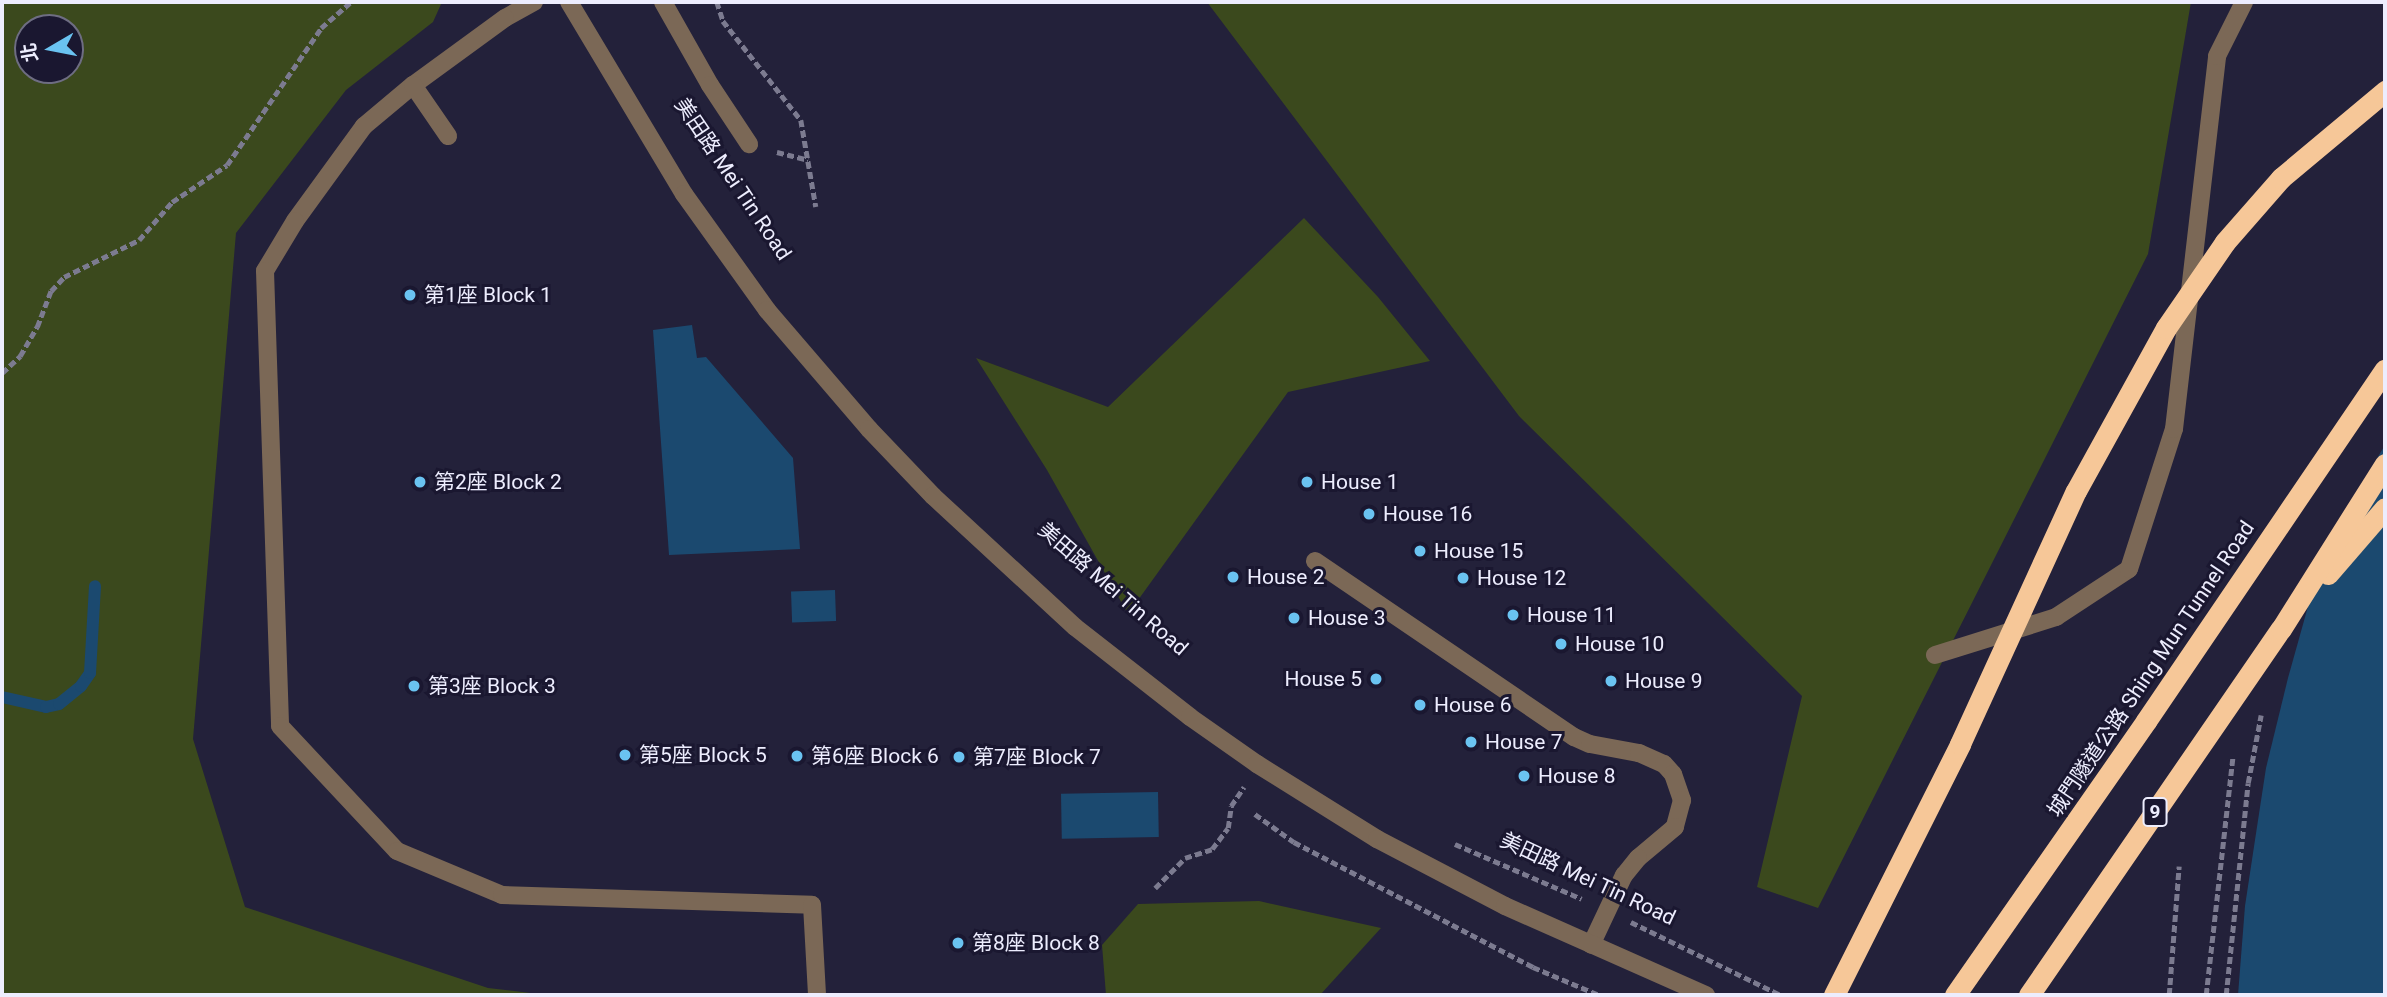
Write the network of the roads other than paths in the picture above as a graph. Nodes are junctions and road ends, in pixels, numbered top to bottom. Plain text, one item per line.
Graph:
1 (534, 2) edge
2 (569, 2) edge
3 (663, 2) edge
4 (2244, 2) edge
5 (413, 85) junction
6 (2385, 91) edge
7 (448, 136) dead end
8 (749, 144) dead end
9 (2385, 369) edge
10 (2385, 464) edge
11 (2385, 508) edge
12 (1315, 561) dead end
13 (2281, 629) junction
14 (1935, 654) dead end
15 (1591, 945) junction
16 (817, 995) edge
17 (1706, 995) edge
18 (1834, 995) edge
19 (1955, 995) edge
20 (2029, 995) edge

1 - 5 street
2 - 15 street
3 - 8 street
4 - 14 street
5 - 7 street
5 - 16 street
6 - 18 highway, bridge
9 - 19 highway, 城門隧道公路 Shing Mun Tunnel Road, bridge
10 - 13 highway, 9, bridge
11 - 13 highway, bridge
12 - 15 street
13 - 20 highway, 9, bridge
15 - 17 street

